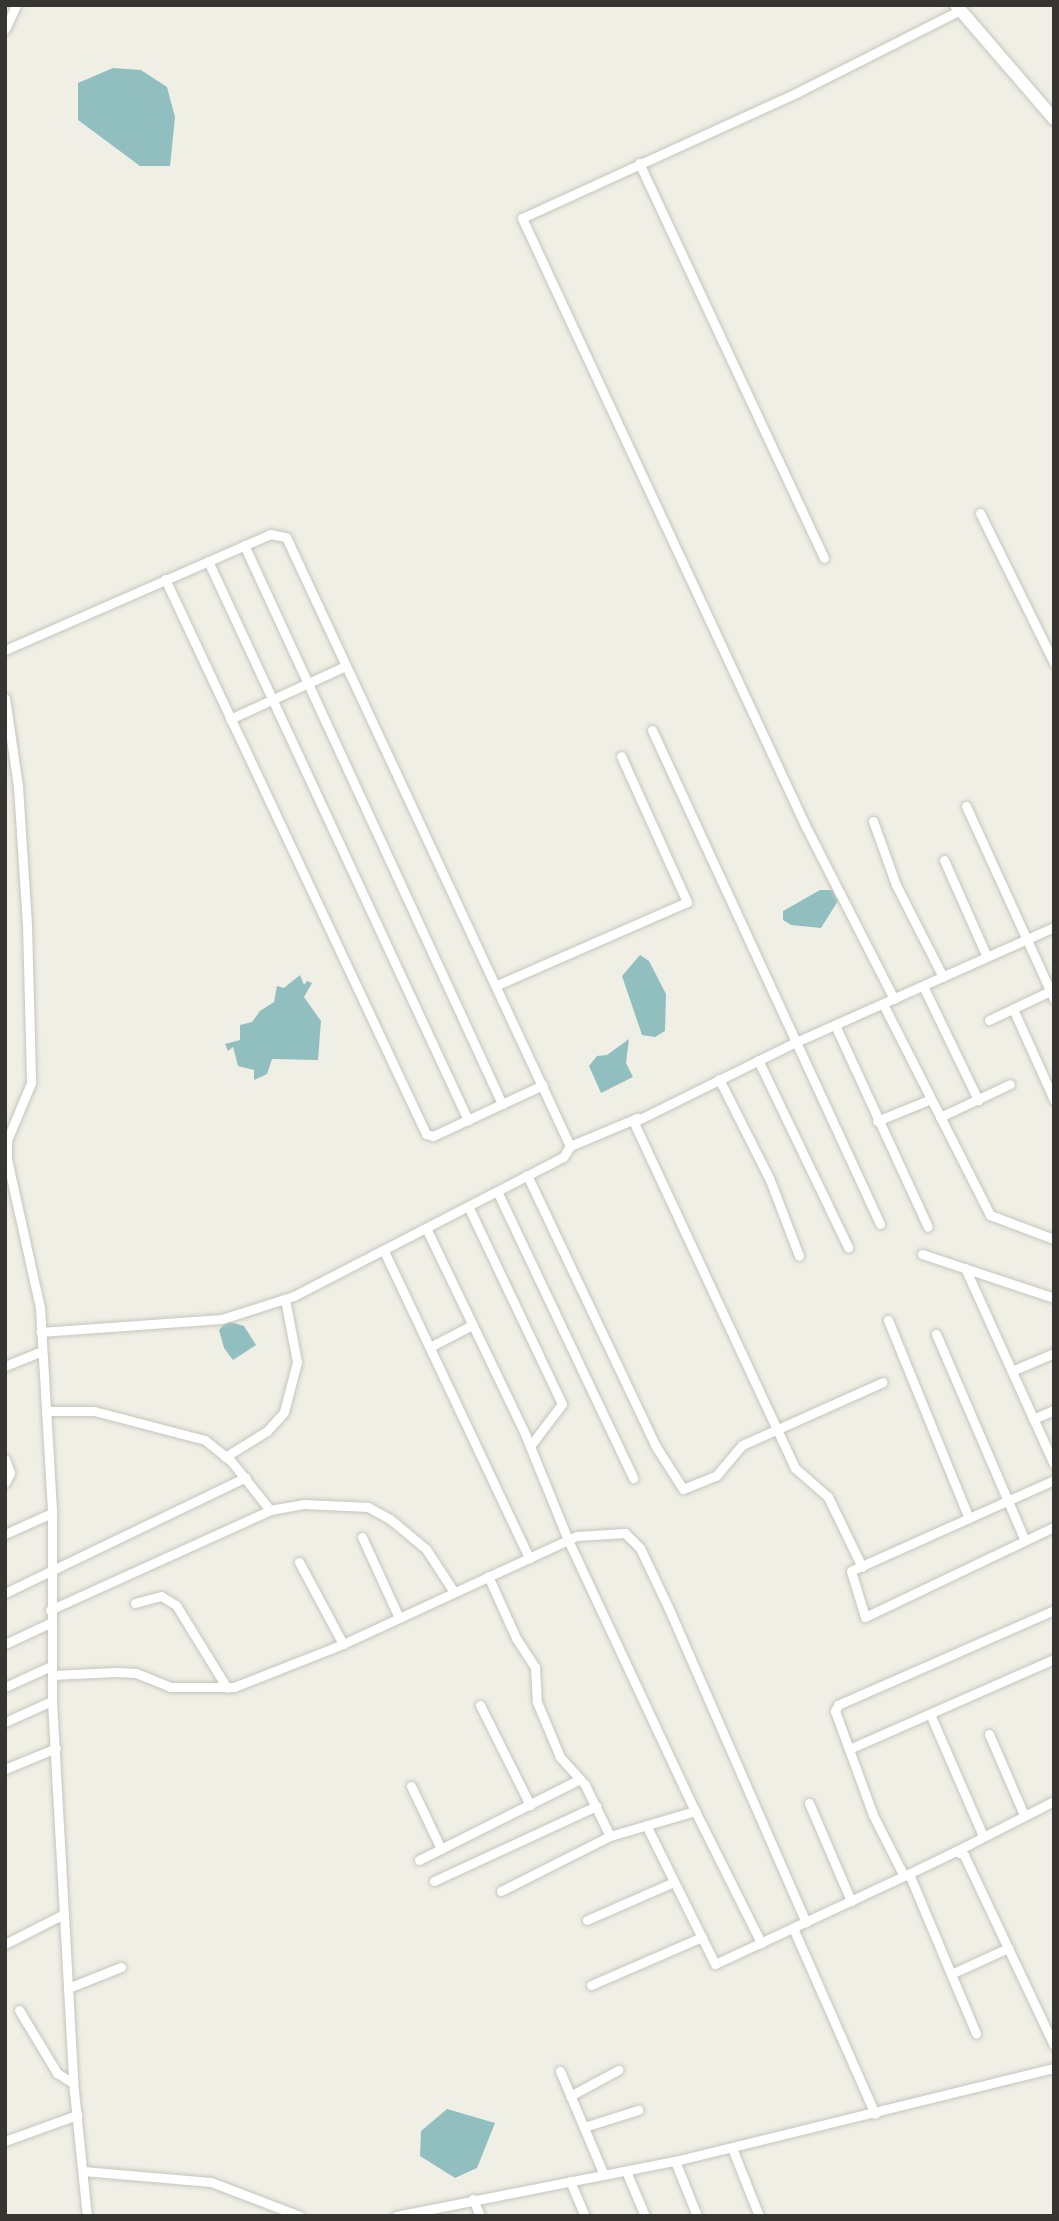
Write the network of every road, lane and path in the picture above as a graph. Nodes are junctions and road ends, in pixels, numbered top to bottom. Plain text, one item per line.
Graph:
1 (16, 5) edge
2 (958, 8) edge
3 (5, 29) edge
4 (1054, 119) edge
5 (639, 163) junction
6 (980, 513) dead end
7 (244, 545) junction
8 (824, 558) dead end
9 (208, 561) junction
10 (165, 579) junction
11 (5, 650) edge
12 (1054, 663) edge
13 (345, 666) junction
14 (306, 683) junction
15 (5, 698) edge
16 (273, 698) junction
17 (230, 719) junction
18 (652, 730) dead end
19 (621, 756) dead end
20 (966, 806) dead end
21 (873, 821) dead end
22 (944, 860) dead end
23 (1054, 928) edge
24 (1027, 940) junction
25 (987, 957) junction
26 (943, 977) junction
27 (498, 985) junction
28 (923, 986) junction
29 (1052, 995) edge
30 (894, 999) junction
31 (883, 1004) junction
32 (1013, 1009) junction
33 (989, 1020) dead end
34 (835, 1025) junction
35 (796, 1042) junction
36 (758, 1060) junction
37 (719, 1079) junction
38 (1010, 1084) dead end
39 (543, 1085) junction
40 (931, 1099) junction
41 (978, 1100) junction
42 (1054, 1100) edge
43 (502, 1104) junction
44 (940, 1117) junction
45 (637, 1118) junction
46 (468, 1120) junction
47 (877, 1121) junction
48 (570, 1146) junction
49 (6, 1149) edge
50 (527, 1175) junction
51 (497, 1191) junction
52 (468, 1206) junction
53 (880, 1224) dead end
54 (928, 1227) dead end
55 (426, 1228) junction
56 (1054, 1239) edge
57 (848, 1247) dead end
58 (384, 1251) junction
59 (922, 1254) dead end
60 (799, 1256) dead end
61 (965, 1268) junction
62 (1054, 1298) edge
63 (285, 1299) junction
64 (888, 1320) dead end
65 (472, 1325) junction
66 (40, 1332) junction
67 (936, 1334) dead end
68 (430, 1347) junction
69 (40, 1352) junction
70 (1054, 1353) edge
71 (5, 1366) edge
72 (1012, 1371) junction
73 (883, 1382) dead end
74 (1054, 1409) edge
75 (46, 1411) junction
76 (1033, 1419) junction
77 (778, 1428) junction
78 (530, 1446) junction
79 (225, 1457) junction
80 (5, 1459) edge
81 (1054, 1464) edge
82 (246, 1477) junction
83 (633, 1478) dead end
84 (1054, 1480) edge
85 (5, 1483) edge
86 (1006, 1502) junction
87 (270, 1510) junction
88 (52, 1513) junction
89 (969, 1518) junction
90 (1054, 1527) edge
91 (5, 1534) edge
92 (362, 1537) dead end
93 (568, 1540) junction
94 (1025, 1541) junction
95 (530, 1558) junction
96 (299, 1562) dead end
97 (862, 1567) junction
98 (50, 1573) junction
99 (488, 1576) junction
100 (454, 1592) junction
101 (5, 1594) edge
102 (135, 1603) dead end
103 (50, 1610) junction
104 (1054, 1610) edge
105 (399, 1618) junction
106 (50, 1623) junction
107 (5, 1644) edge
108 (343, 1644) junction
109 (1054, 1659) edge
110 (52, 1670) junction
111 (5, 1687) edge
112 (227, 1688) junction
113 (52, 1701) junction
114 (480, 1705) dead end
115 (930, 1714) junction
116 (5, 1722) edge
117 (989, 1734) dead end
118 (56, 1748) junction
119 (849, 1749) junction
120 (5, 1769) edge
121 (580, 1779) junction
122 (411, 1786) dead end
123 (1054, 1801) edge
124 (809, 1803) dead end
125 (530, 1805) junction
126 (596, 1806) junction
127 (695, 1811) junction
128 (1024, 1815) junction
129 (646, 1825) junction
130 (610, 1836) junction
131 (983, 1836) junction
132 (441, 1849) junction
133 (956, 1851) junction
134 (418, 1860) dead end
135 (907, 1875) junction
136 (434, 1881) dead end
137 (674, 1882) junction
138 (501, 1891) dead end
139 (850, 1901) junction
140 (64, 1914) junction
141 (587, 1920) dead end
142 (806, 1922) junction
143 (793, 1928) junction
144 (702, 1937) junction
145 (761, 1942) junction
146 (5, 1944) edge
147 (1008, 1948) junction
148 (121, 1966) dead end
149 (951, 1974) junction
150 (591, 1985) dead end
151 (68, 1988) junction
152 (19, 2010) dead end
153 (976, 2033) dead end
154 (1054, 2045) edge
155 (1054, 2068) edge
156 (618, 2070) dead end
157 (560, 2071) dead end
158 (74, 2083) junction
159 (570, 2096) junction
160 (638, 2110) dead end
161 (875, 2114) junction
162 (77, 2115) junction
163 (584, 2127) junction
164 (5, 2141) edge
165 (732, 2148) junction
166 (675, 2161) junction
167 (83, 2171) junction
168 (626, 2171) junction
169 (604, 2175) junction
170 (570, 2181) junction
171 (473, 2199) junction
172 (425, 2212) edge
173 (284, 2213) edge
174 (87, 2216) edge
175 (300, 2216) edge
176 (396, 2216) edge
177 (480, 2216) edge
178 (585, 2216) edge
179 (645, 2216) edge
180 (697, 2216) edge
181 (760, 2216) edge

1 - 3 street
2 - 4 street
2 - 5 street
5 - 8 street
5 - 30 street
6 - 12 street
7 - 9 street
7 - 13 street
7 - 14 street
9 - 10 street
9 - 16 street
10 - 11 street
10 - 17 street
13 - 14 street
13 - 27 street
14 - 16 street
14 - 43 street
15 - 49 street
16 - 17 street
16 - 46 street
17 - 46 street
18 - 35 street
19 - 27 street
20 - 24 street
21 - 26 street
22 - 25 street
23 - 24 street
24 - 25 street
24 - 29 street
25 - 26 street
26 - 28 street
27 - 39 street
28 - 30 street
28 - 41 street
29 - 32 street
30 - 31 street
31 - 34 street
31 - 40 street
32 - 33 street
32 - 42 street
34 - 35 street
34 - 47 street
35 - 36 street
35 - 53 street
36 - 37 street
36 - 57 street
37 - 45 street
37 - 60 street
38 - 41 street
39 - 43 street
39 - 48 street
40 - 44 street
40 - 47 street
41 - 44 street
43 - 46 street
44 - 56 street
45 - 48 street
45 - 77 street
47 - 54 street
48 - 50 street
49 - 66 street
50 - 51 street
50 - 77 street
51 - 52 street
51 - 83 street
52 - 55 street
52 - 78 street
55 - 58 street
55 - 65 street
58 - 63 street
58 - 68 street
59 - 61 street
61 - 62 street
61 - 72 street
63 - 66 street
63 - 79 street
64 - 89 street
65 - 68 street
65 - 78 street
66 - 69 street
67 - 86 street
68 - 95 street
69 - 71 street
69 - 75 street
70 - 72 street
72 - 76 street
73 - 77 street
74 - 76 street
75 - 79 street
75 - 88 street
76 - 81 street
77 - 97 street
78 - 93 street
79 - 82 street
80 - 85 street
82 - 87 street
82 - 98 street
84 - 86 street
86 - 89 street
86 - 94 street
87 - 100 street
87 - 103 street
88 - 91 street
88 - 98 street
89 - 97 street
90 - 94 street
92 - 105 street
93 - 95 street
93 - 127 street
93 - 142 street
94 - 97 street
95 - 99 street
96 - 108 street
98 - 101 street
98 - 103 street
99 - 100 street
99 - 121 street
100 - 105 street
102 - 112 street
103 - 106 street
104 - 119 street
105 - 108 street
106 - 107 street
106 - 110 street
108 - 112 street
109 - 115 street
110 - 111 street
110 - 112 street
110 - 113 street
113 - 116 street
113 - 118 street
114 - 125 street
115 - 119 street
115 - 131 street
117 - 128 street
118 - 120 street
118 - 140 street
119 - 135 street
121 - 125 street
121 - 126 street
122 - 132 street
123 - 128 street
124 - 139 street
125 - 132 street
126 - 130 street
126 - 136 street
127 - 129 street
127 - 145 street
128 - 131 street
129 - 130 street
129 - 137 street
130 - 138 street
131 - 133 street
132 - 134 street
133 - 135 street
133 - 147 street
135 - 139 street
135 - 149 street
137 - 141 street
137 - 144 street
139 - 142 street
140 - 146 street
140 - 151 street
142 - 143 street
143 - 145 street
143 - 161 street
144 - 145 street
144 - 150 street
147 - 149 street
147 - 154 street
148 - 151 street
149 - 153 street
151 - 158 street
152 - 158 street
155 - 161 street
156 - 159 street
157 - 159 street
158 - 162 street
159 - 163 street
160 - 163 street
161 - 165 street
162 - 164 street
162 - 167 street
163 - 169 street
165 - 166 street
165 - 181 street
166 - 168 street
166 - 180 street
167 - 173 street
167 - 174 street
168 - 169 street
168 - 179 street
169 - 170 street
170 - 171 street
170 - 178 street
171 - 172 street
171 - 177 street
172 - 176 street
173 - 175 street

